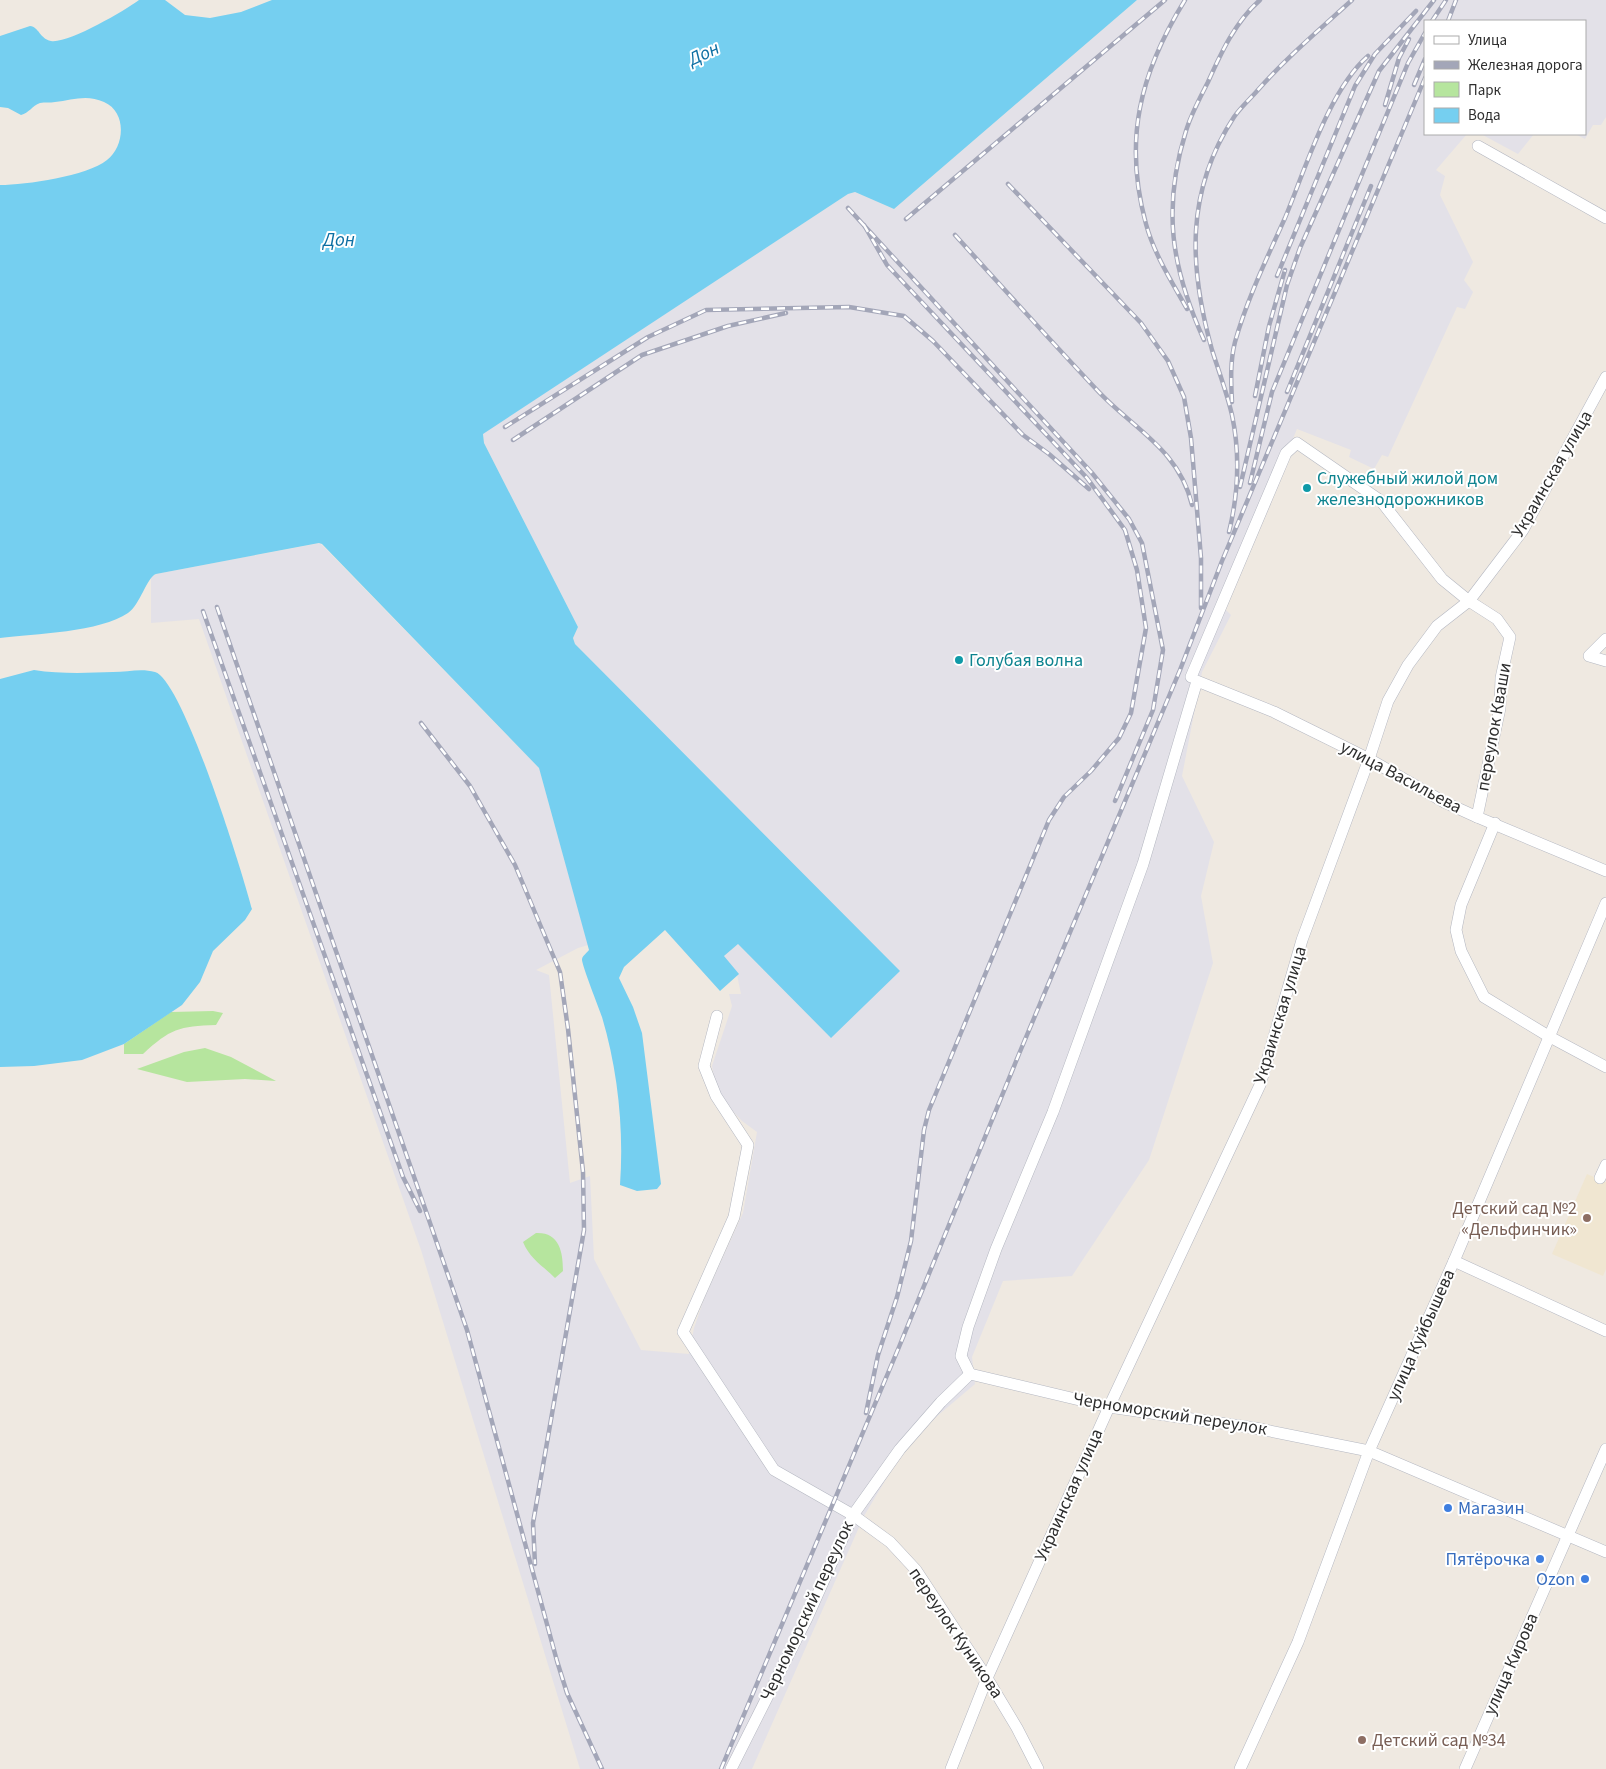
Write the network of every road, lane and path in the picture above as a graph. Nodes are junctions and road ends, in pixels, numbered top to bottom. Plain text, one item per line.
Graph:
1 (1478, 146) dead end
2 (1606, 218) edge
3 (1606, 377) edge
4 (1469, 601) junction
5 (1606, 639) edge
6 (1606, 661) edge
7 (1194, 679) junction
8 (1370, 759) junction
9 (1477, 817) junction
10 (1495, 823) junction
11 (1606, 870) edge
12 (1606, 903) edge
13 (716, 1016) dead end
14 (1550, 1037) junction
15 (1606, 1067) edge
16 (1606, 1165) edge
17 (1600, 1178) dead end
18 (1454, 1261) junction
19 (1606, 1331) edge
20 (970, 1374) junction
21 (1109, 1408) junction
22 (1606, 1448) edge
23 (1369, 1451) junction
24 (853, 1516) junction
25 (1567, 1536) junction
26 (1606, 1552) edge
27 (987, 1678) junction
28 (731, 1769) edge
29 (951, 1769) edge
30 (1038, 1769) edge
31 (1240, 1769) edge
32 (1465, 1769) edge

1 - 2 street
3 - 4 street, Украинская улица
4 - 7 street
4 - 8 street, Украинская улица
4 - 9 street, переулок Кваши
5 - 6 street
7 - 8 street, улица Васильева
7 - 20 street
8 - 9 street, улица Васильева
8 - 21 street, Украинская улица
9 - 10 street, улица Васильева
10 - 11 street, улица Васильева
10 - 14 street
12 - 14 street, улица Куйбышева
13 - 24 street, переулок Куникова
14 - 15 street
14 - 18 street, улица Куйбышева
16 - 17 street
18 - 19 street
18 - 23 street, улица Куйбышева
20 - 21 street, Черноморский переулок
20 - 24 street, Черноморский переулок
21 - 23 street, Черноморский переулок
21 - 27 street, Украинская улица
22 - 25 street, улица Кирова
23 - 25 street, Черноморский переулок
23 - 31 street, улица Куйбышева
24 - 27 street, переулок Куникова
24 - 28 street, Черноморский переулок
25 - 26 street, Черноморский переулок
25 - 32 street, улица Кирова
27 - 29 street, Украинская улица
27 - 30 street, переулок Куникова

